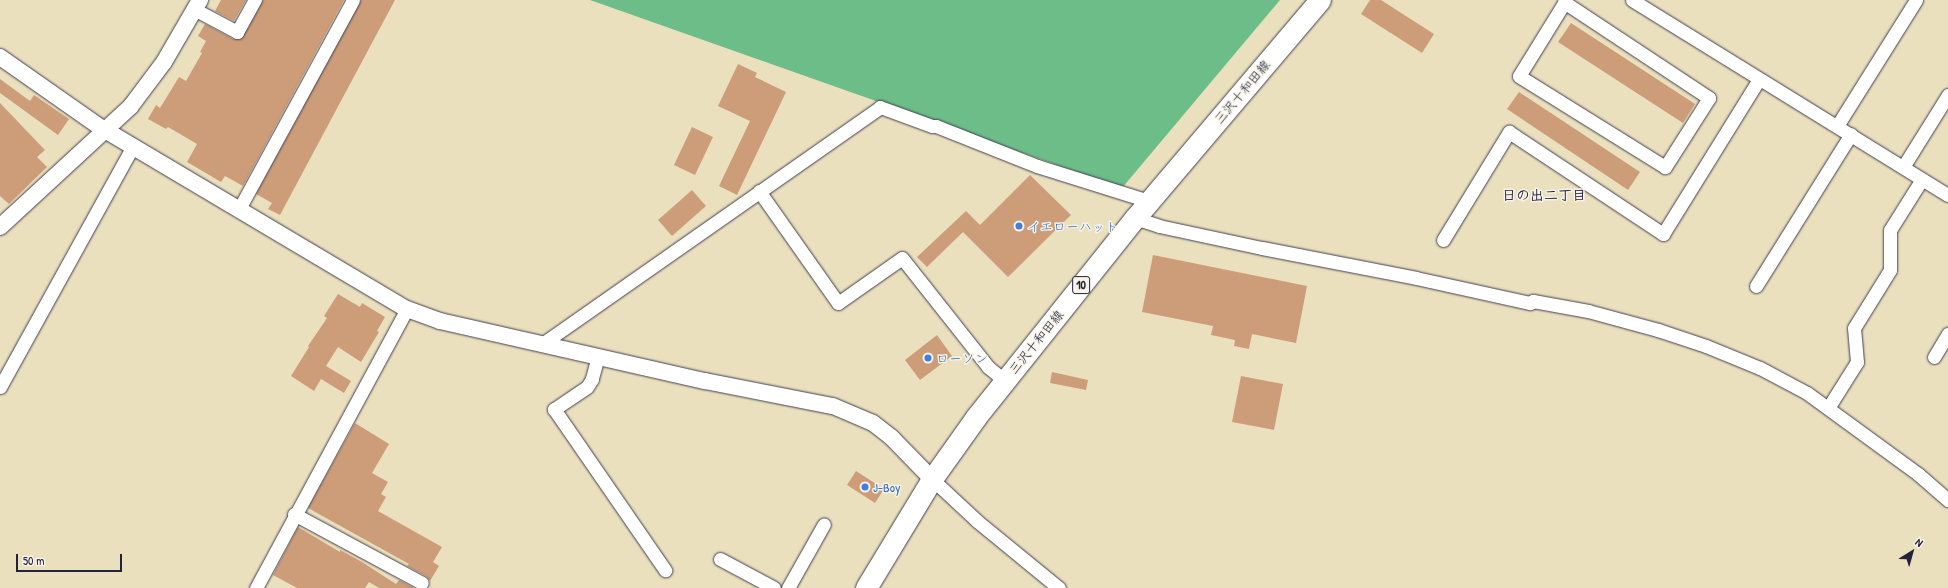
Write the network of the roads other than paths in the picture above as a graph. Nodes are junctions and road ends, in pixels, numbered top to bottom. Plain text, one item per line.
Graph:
1 (255, 0) edge
2 (353, 0) edge
3 (1320, 0) edge
4 (1632, 0) edge
5 (1916, 0) edge
6 (1565, 1) edge
7 (197, 5) edge
8 (0, 57) edge
9 (1759, 80) junction
10 (1948, 95) edge
11 (1837, 126) junction
12 (105, 130) junction
13 (1851, 134) junction
14 (133, 146) junction
15 (1903, 167) junction
16 (1922, 179) junction
17 (759, 191) junction
18 (1948, 195) edge
19 (1149, 201) junction
20 (239, 209) junction
21 (1135, 218) junction
22 (0, 227) edge
23 (1443, 240) dead end
24 (1756, 286) dead end
25 (407, 308) junction
26 (1948, 334) edge
27 (542, 344) junction
28 (598, 356) junction
29 (1934, 357) dead end
30 (1005, 381) junction
31 (0, 387) edge
32 (1828, 408) junction
33 (932, 479) junction
34 (1948, 500) edge
35 (294, 514) junction
36 (824, 524) dead end
37 (720, 558) dead end
38 (665, 570) dead end
39 (422, 583) dead end
40 (256, 588) edge
41 (774, 588) edge
42 (788, 588) edge
43 (866, 588) edge
44 (1059, 588) edge

1 - 7 street
2 - 20 street
3 - 19 main road, 三沢十和田線 / 10
4 - 9 street
5 - 11 street
6 - 6 street
7 - 12 street
8 - 12 street
9 - 11 street
9 - 23 street
10 - 15 street
11 - 13 street
12 - 14 street
12 - 22 street
13 - 15 street
13 - 24 street
14 - 20 street
14 - 31 street
15 - 16 street
16 - 18 street
16 - 32 street
17 - 19 street
17 - 27 street
17 - 30 street
19 - 21 main road, 三沢十和田線 / 10
20 - 25 street
21 - 30 main road, 三沢十和田線 / 10
21 - 32 street
25 - 27 street
25 - 35 street
26 - 29 street
27 - 28 street
28 - 33 street
28 - 38 street
30 - 33 main road, 三沢十和田線 / 10
32 - 34 street
33 - 43 main road, 三沢十和田線 / 10
33 - 44 street
35 - 39 street
35 - 40 street
36 - 42 street
37 - 41 street

